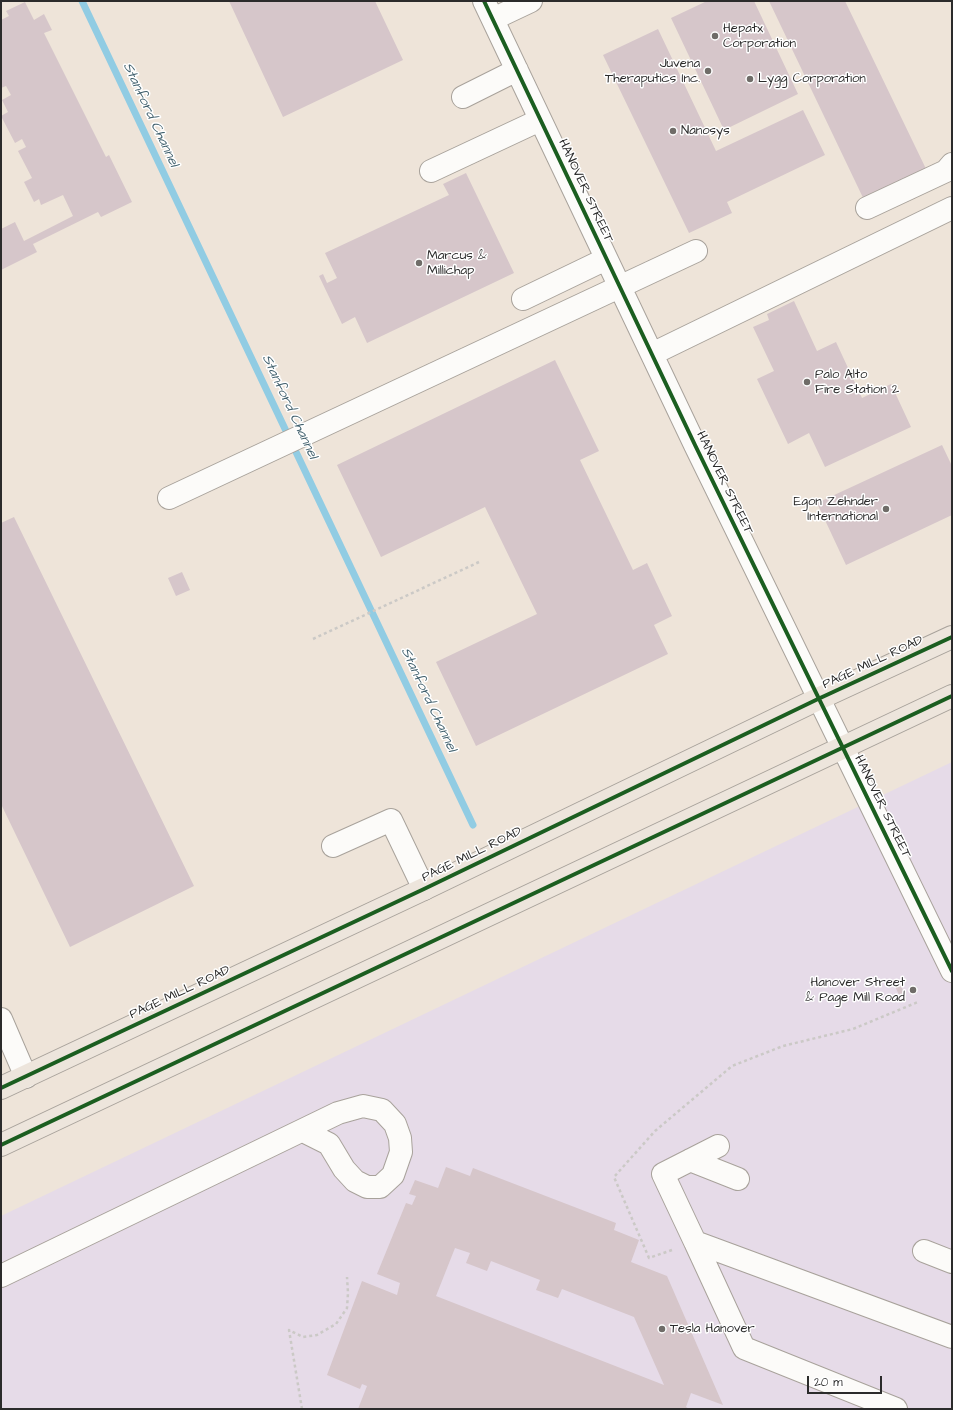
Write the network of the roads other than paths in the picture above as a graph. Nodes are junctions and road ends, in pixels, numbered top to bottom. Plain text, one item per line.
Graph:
1 (531, 1) edge
2 (488, 10) edge
3 (517, 70) junction
4 (463, 97) dead end
5 (540, 120) junction
6 (952, 164) edge
7 (431, 171) dead end
8 (866, 208) dead end
9 (952, 208) edge
10 (696, 251) dead end
11 (606, 259) junction
12 (620, 287) junction
13 (523, 299) dead end
14 (652, 354) junction
15 (169, 498) dead end
16 (952, 638) edge
17 (952, 696) edge
18 (818, 699) junction
19 (842, 749) junction
20 (333, 846) dead end
21 (424, 889) junction
22 (952, 971) edge
23 (1, 1019) edge
24 (26, 1077) junction
25 (1, 1088) edge
26 (303, 1131) dead end
27 (1, 1146) edge
28 (718, 1146) dead end
29 (690, 1160) junction
30 (738, 1179) dead end
31 (695, 1242) junction
32 (924, 1251) dead end
33 (952, 1262) edge
34 (1, 1276) edge
35 (952, 1338) edge
36 (889, 1407) edge

1 - 2 street
2 - 3 street, HANOVER STREET
3 - 4 street
3 - 5 street, HANOVER STREET
5 - 7 street
5 - 11 street, HANOVER STREET
6 - 8 street
9 - 14 street
10 - 12 street
11 - 12 street, HANOVER STREET
11 - 13 street
12 - 14 street, HANOVER STREET
12 - 15 street
14 - 18 street, HANOVER STREET
16 - 18 main road, PAGE MILL ROAD
17 - 19 main road
18 - 19 street, HANOVER STREET
18 - 21 main road, PAGE MILL ROAD
19 - 22 street, HANOVER STREET
19 - 27 main road
20 - 21 street
21 - 24 main road, PAGE MILL ROAD
23 - 24 street
24 - 25 main road, PAGE MILL ROAD
26 - 34 street
28 - 29 street
29 - 30 street
29 - 31 street
31 - 35 street
31 - 36 street
32 - 33 street

